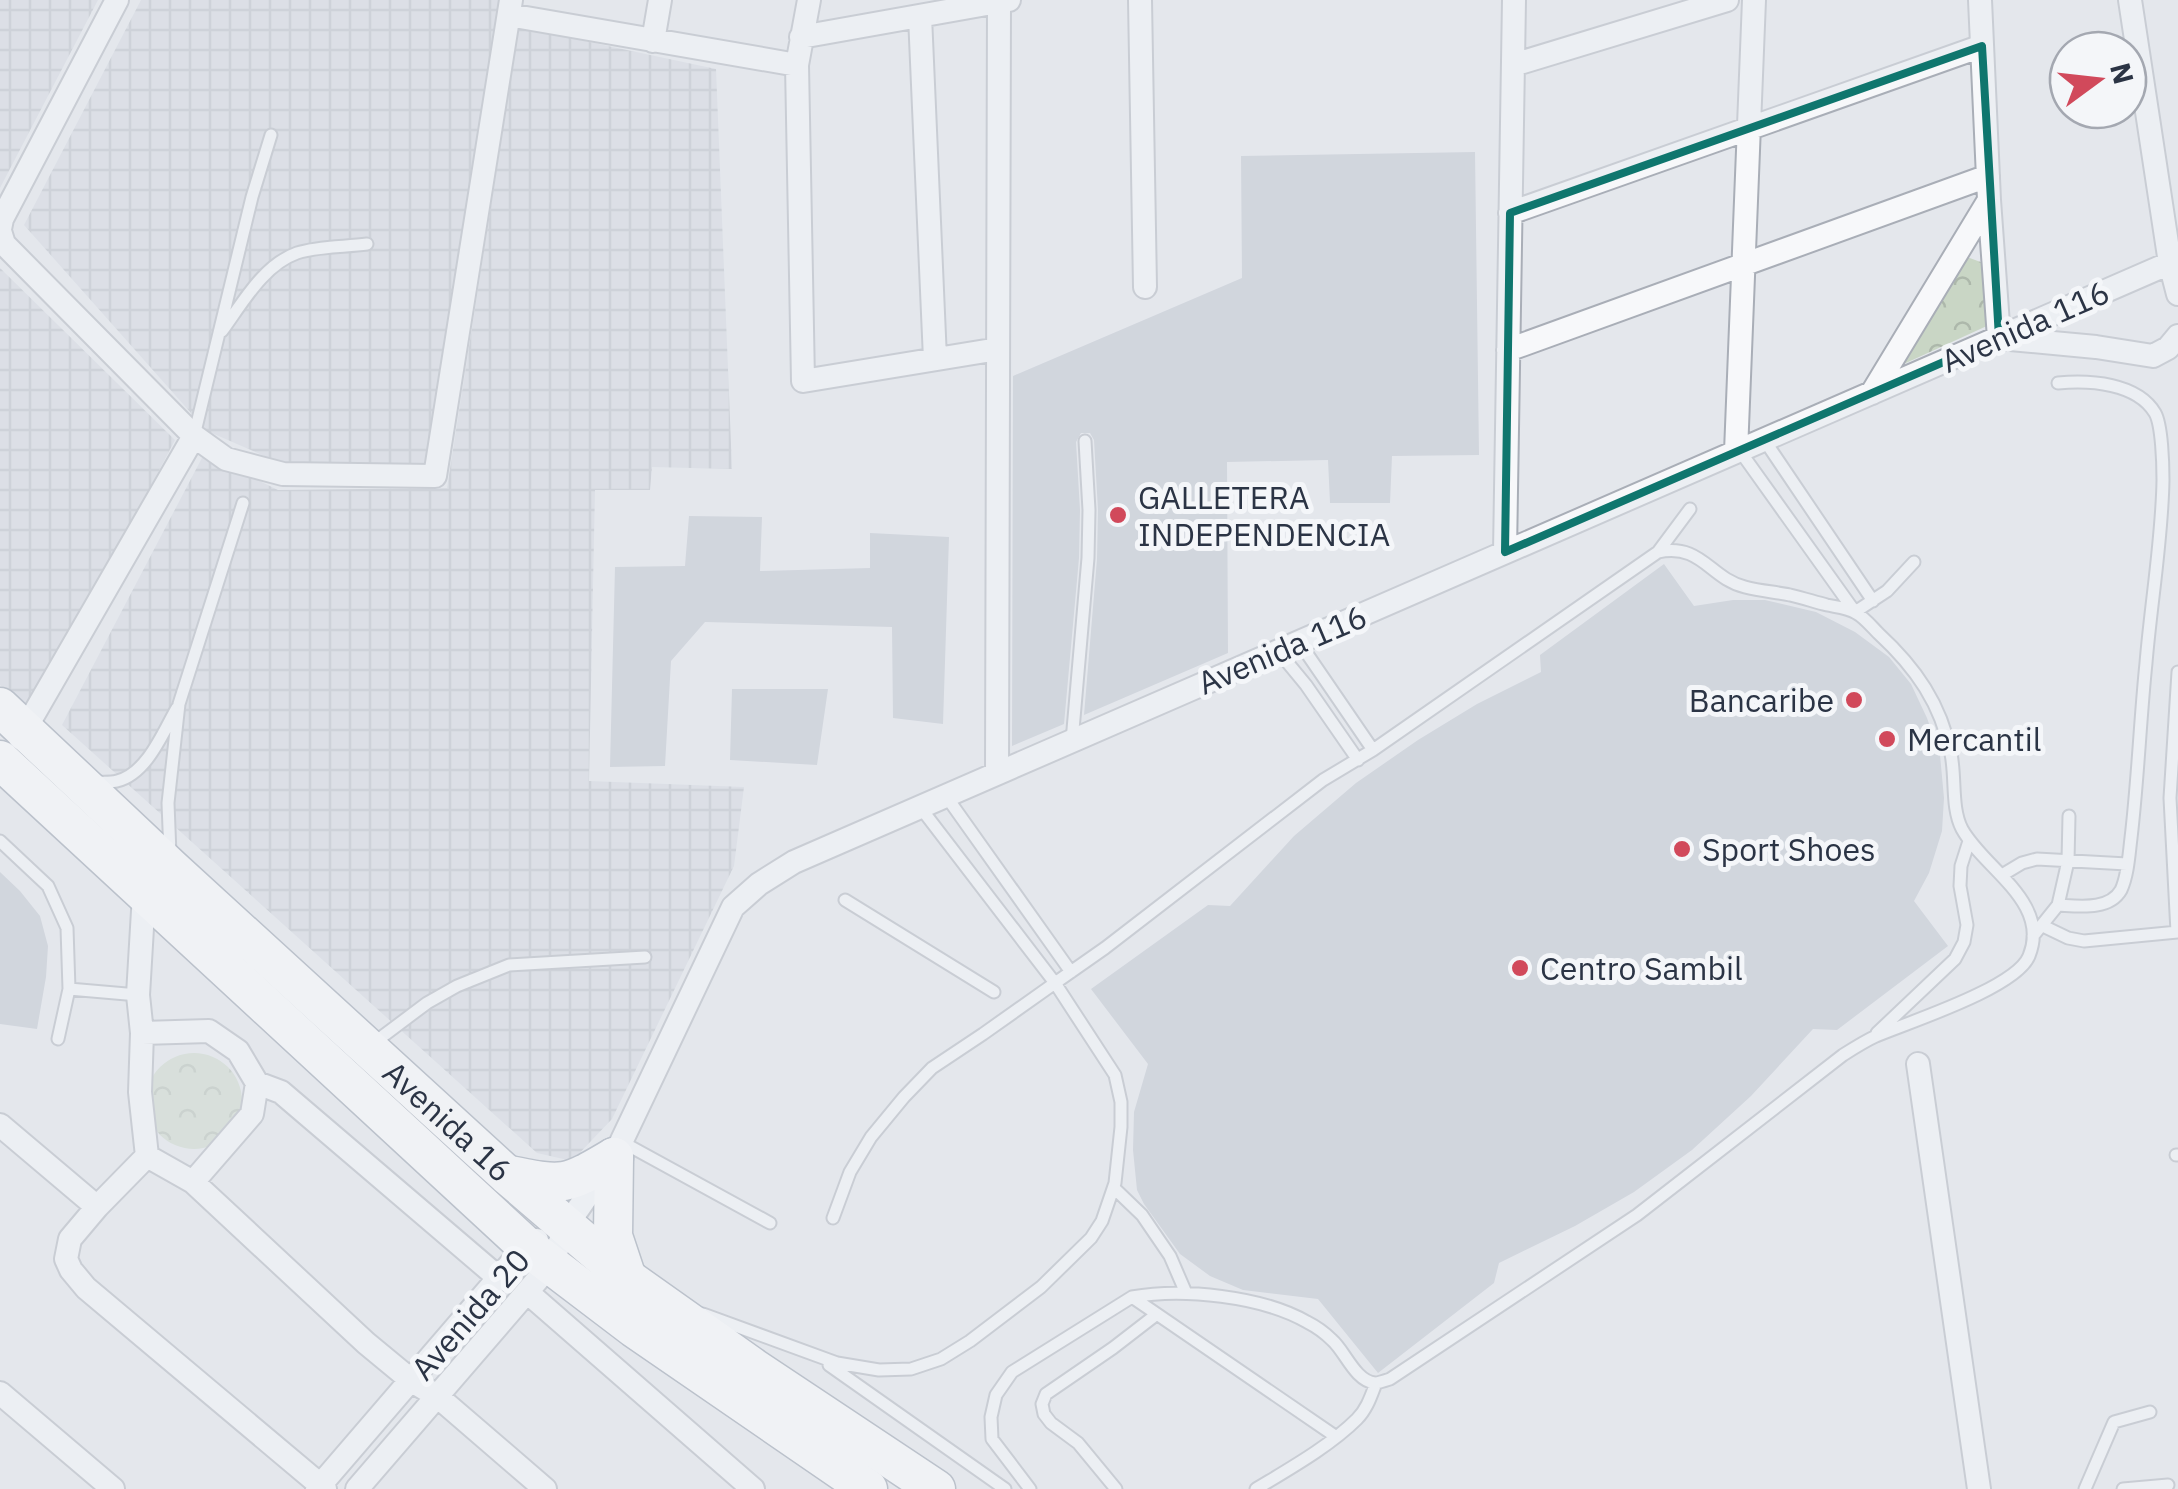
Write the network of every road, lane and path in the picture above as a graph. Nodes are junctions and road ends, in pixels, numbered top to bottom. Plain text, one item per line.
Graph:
1 (117, 0) edge
2 (660, 0) edge
3 (809, 0) edge
4 (1140, 0) edge
5 (1514, 0) edge
6 (1728, 0) edge
7 (1754, 0) edge
8 (1980, 0) edge
9 (2130, 0) edge
10 (1005, 1) edge
11 (510, 8) edge
12 (920, 16) junction
13 (801, 37) junction
14 (653, 41) junction
15 (1982, 46) junction
16 (797, 65) junction
17 (1513, 65) junction
18 (1749, 129) junction
19 (270, 135) dead end
20 (1988, 176) junction
21 (1989, 200) junction
22 (1510, 213) junction
23 (0, 230) edge
24 (2172, 234) edge
25 (367, 244) dead end
26 (2170, 263) junction
27 (1743, 265) junction
28 (1146, 287) dead end
29 (2178, 294) edge
30 (2178, 336) edge
31 (1999, 338) junction
32 (216, 339) junction
33 (998, 349) junction
34 (1508, 350) junction
35 (935, 360) junction
36 (2058, 383) dead end
37 (1872, 394) junction
38 (194, 436) junction
39 (1085, 441) dead end
40 (1764, 441) junction
41 (1738, 451) junction
42 (243, 503) dead end
43 (1690, 509) dead end
44 (1505, 552) junction
45 (1658, 552) junction
46 (1914, 562) dead end
47 (1873, 601) junction
48 (1856, 612) junction
49 (1289, 646) junction
50 (2178, 672) edge
51 (179, 704) junction
52 (12, 719) edge
53 (1072, 740) junction
54 (1373, 750) junction
55 (2175, 754) edge
56 (1358, 760) junction
57 (2, 762) edge
58 (997, 773) junction
59 (78, 783) junction
60 (946, 796) junction
61 (920, 807) junction
62 (2069, 816) dead end
63 (1969, 840) junction
64 (0, 841) edge
65 (2068, 861) junction
66 (2128, 864) junction
67 (2002, 875) junction
68 (157, 881) junction
69 (845, 900) dead end
70 (2058, 904) junction
71 (2043, 926) junction
72 (2178, 932) edge
73 (2033, 936) junction
74 (645, 957) dead end
75 (1071, 972) junction
76 (1054, 983) junction
77 (70, 988) junction
78 (994, 992) dead end
79 (138, 995) junction
80 (142, 1034) junction
81 (1871, 1038) junction
82 (58, 1039) dead end
83 (368, 1048) junction
84 (1918, 1064) dead end
85 (257, 1083) junction
86 (0, 1125) edge
87 (618, 1149) junction
88 (147, 1156) junction
89 (507, 1175) junction
90 (193, 1182) junction
91 (1114, 1188) junction
92 (96, 1207) junction
93 (833, 1218) dead end
94 (770, 1223) dead end
95 (567, 1226) junction
96 (535, 1267) junction
97 (627, 1278) junction
98 (500, 1279) junction
99 (1186, 1293) junction
100 (1132, 1297) junction
101 (676, 1313) junction
102 (1157, 1314) junction
103 (818, 1357) junction
104 (412, 1381) junction
105 (1376, 1383) junction
106 (0, 1392) edge
107 (437, 1396) junction
108 (2150, 1412) dead end
109 (1336, 1436) junction
110 (2168, 1485) dead end
111 (321, 1488) edge
112 (114, 1489) edge
113 (357, 1489) edge
114 (545, 1489) edge
115 (753, 1489) edge
116 (868, 1489) edge
117 (936, 1489) edge
118 (1005, 1489) edge
119 (1030, 1489) edge
120 (1116, 1489) edge
121 (1256, 1489) edge
122 (1979, 1489) edge
123 (2085, 1489) edge
124 (2123, 1489) edge

1 - 23 street
2 - 14 street
3 - 13 street
4 - 28 street
5 - 17 street
6 - 17 street
7 - 18 street
8 - 15 street
9 - 24 street
10 - 12 street
10 - 33 street
11 - 14 street
11 - 38 street
12 - 13 street
12 - 35 street
13 - 16 street
14 - 16 street
15 - 18 street
15 - 20 street
16 - 35 street
17 - 22 street
18 - 22 street
18 - 27 street
19 - 32 lane
20 - 21 street
20 - 27 street
21 - 31 street
21 - 37 street
22 - 34 street
23 - 38 street
24 - 26 street
25 - 32 lane
26 - 29 street
26 - 31 street, Avenida 116
27 - 34 street
27 - 41 street
30 - 31 street
31 - 37 street, Avenida 116
32 - 38 lane
33 - 35 street
33 - 58 street
34 - 44 street
36 - 66 lane
37 - 40 street, Avenida 116
38 - 52 street
39 - 53 lane
40 - 41 street, Avenida 116
40 - 47 lane
41 - 44 street, Avenida 116
41 - 48 lane
42 - 51 lane
43 - 45 lane
44 - 49 street, Avenida 116
45 - 48 lane
45 - 54 lane
46 - 47 lane
47 - 48 lane
48 - 63 lane
49 - 53 street, Avenida 116
49 - 54 lane
49 - 56 lane
50 - 55 lane
51 - 59 lane
51 - 68 lane
52 - 57 street
52 - 59 highway, Avenida 16
53 - 58 street, Avenida 116
54 - 56 lane
55 - 72 lane
56 - 75 lane
57 - 68 highway, Avenida 16
58 - 60 street, Avenida 116
59 - 68 highway, Avenida 16
60 - 61 street, Avenida 116
60 - 75 lane
61 - 76 lane
61 - 87 street, Avenida 116
62 - 65 lane
63 - 67 lane
63 - 81 lane
64 - 77 lane
65 - 66 lane
65 - 67 lane
65 - 70 lane
66 - 70 lane
67 - 73 lane
68 - 79 street
68 - 83 highway, Avenida 16
68 - 96 highway, Avenida 16
69 - 78 lane
70 - 71 lane
71 - 72 lane
71 - 73 lane
73 - 81 lane
74 - 83 lane
75 - 76 lane
76 - 91 lane
76 - 93 lane
77 - 79 lane
77 - 82 lane
79 - 80 street
80 - 85 street
80 - 88 street
81 - 105 lane
83 - 89 highway, Avenida 16
84 - 122 street
85 - 90 street
85 - 98 street
86 - 92 street
87 - 89 highway
87 - 94 lane
87 - 95 street, Avenida 116
87 - 97 highway
88 - 90 street
88 - 92 street
89 - 95 highway, Avenida 16
90 - 104 street
91 - 99 lane
91 - 103 lane
92 - 111 street
95 - 96 street, Avenida 20
95 - 97 highway, Avenida 16
96 - 98 street, Avenida 20
96 - 107 street, Avenida 20
96 - 115 street
96 - 116 highway, Avenida 16
97 - 101 highway, Avenida 16
98 - 104 street, Avenida 20
99 - 100 lane
99 - 105 lane
100 - 102 lane
100 - 119 lane
101 - 103 lane
101 - 117 highway, Avenida 16
102 - 109 lane
102 - 120 lane
103 - 118 lane
104 - 107 street
104 - 111 street, Avenida 20
105 - 109 lane
106 - 112 street
107 - 113 street, Avenida 20
107 - 114 street
108 - 123 lane
109 - 121 lane
110 - 124 lane

